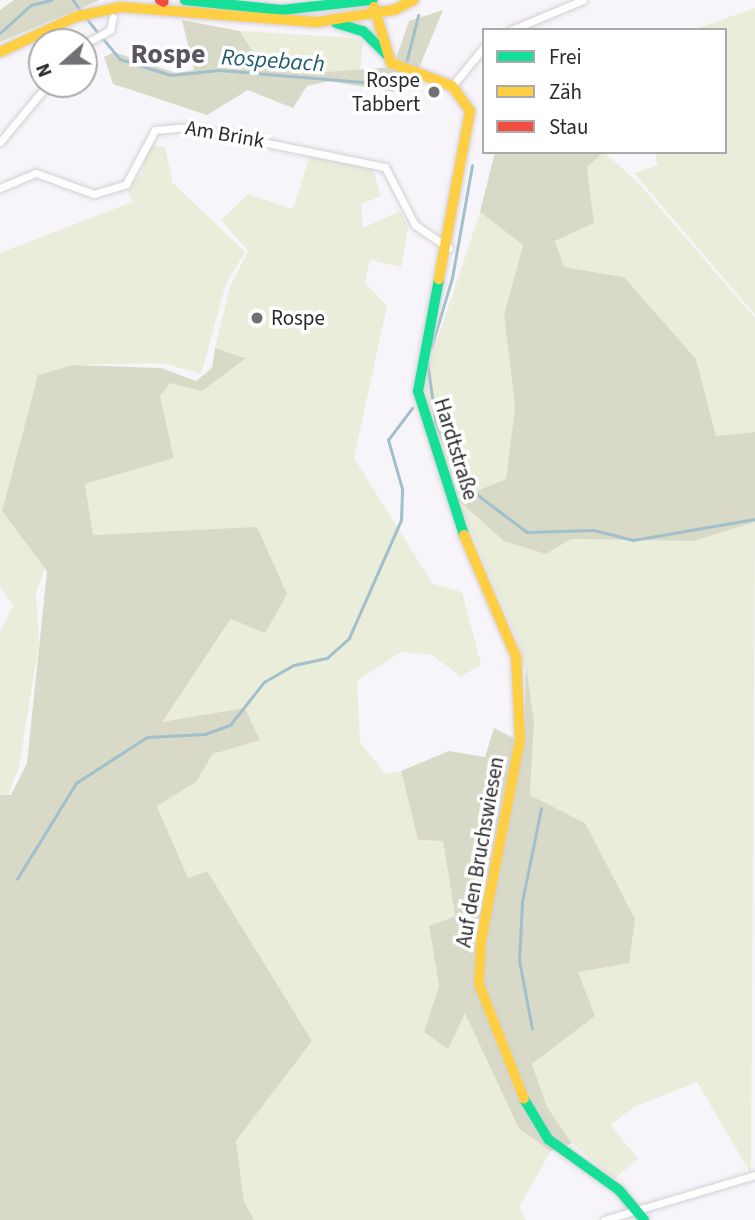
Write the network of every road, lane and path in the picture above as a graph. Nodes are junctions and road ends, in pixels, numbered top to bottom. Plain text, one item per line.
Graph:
1 (185, 0) edge
2 (372, 0) edge
3 (414, 0) edge
4 (583, 0) edge
5 (164, 1) edge
6 (340, 3) edge
7 (138, 4) edge
8 (376, 14) junction
9 (113, 17) dead end
10 (329, 21) junction
11 (516, 28) edge
12 (98, 37) edge
13 (482, 49) edge
14 (0, 52) edge
15 (386, 54) junction
16 (452, 86) junction
17 (36, 98) edge
18 (0, 142) edge
19 (0, 188) edge
20 (449, 248) junction
21 (520, 740) joint
22 (755, 1175) edge
23 (634, 1206) junction
24 (604, 1220) edge
25 (644, 1220) edge

1 - 6 street
2 - 6 street
2 - 8 street
3 - 8 street
4 - 11 street
5 - 7 street
7 - 10 street
7 - 14 street
8 - 10 street
8 - 15 street
9 - 12 street
10 - 15 street
13 - 16 street
15 - 16 street
16 - 20 street, Hardtstraße
17 - 18 street
19 - 20 street, Am Brink
20 - 21 street, Hardtstraße
21 - 23 street, Auf den Bruchswiesen
22 - 23 street
23 - 24 street
23 - 25 street, Auf den Bruchswiesen

